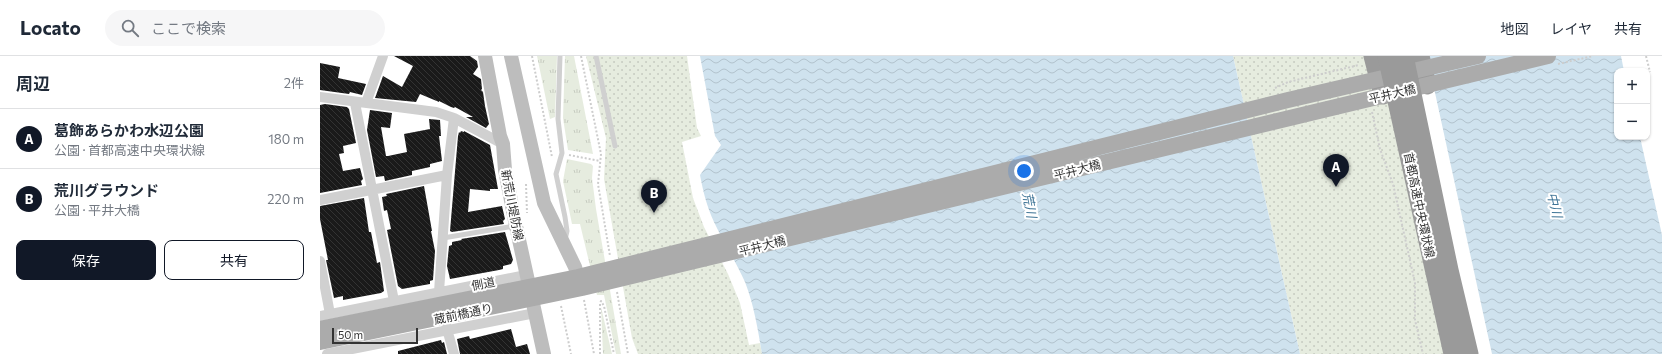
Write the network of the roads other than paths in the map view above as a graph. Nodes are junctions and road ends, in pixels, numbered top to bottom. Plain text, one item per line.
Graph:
1 (383, 56) edge
2 (485, 56) edge
3 (511, 56) edge
4 (560, 56) edge
5 (596, 56) edge
6 (1373, 56) edge
7 (1387, 56) edge
8 (1404, 56) edge
9 (1478, 56) edge
10 (1548, 56) edge
11 (1424, 70) edge
12 (1381, 86) junction
13 (320, 97) edge
14 (355, 102) junction
15 (366, 103) junction
16 (454, 118) junction
17 (503, 144) junction
18 (615, 146) dead end
19 (447, 175) junction
20 (372, 189) junction
21 (320, 200) edge
22 (516, 226) junction
23 (443, 238) junction
24 (564, 245) junction
25 (320, 261) edge
26 (526, 274) junction
27 (580, 283) junction
28 (439, 292) junction
29 (394, 301) junction
30 (534, 313) junction
31 (325, 314) edge
32 (320, 329) edge
33 (447, 330) junction
34 (320, 342) edge
35 (327, 354) edge
36 (454, 354) edge
37 (544, 354) edge
38 (1453, 354) edge
39 (1469, 354) edge

1 - 15 street
2 - 17 main road, 新荒川堤防線
3 - 24 main road
4 - 24 lane
5 - 18 lane
6 - 12 highway
7 - 38 highway, 首都高速中央環状線, bridge
8 - 39 highway, 首都高速中央環状線, bridge
9 - 11 main road, 平井大橋, bridge
10 - 11 main road, 平井大橋, bridge
11 - 12 main road, 平井大橋, bridge
12 - 27 main road, 平井大橋, bridge
13 - 14 street
14 - 15 street
14 - 20 street
15 - 16 street
16 - 17 street
16 - 19 street
17 - 22 main road, 新荒川堤防線
19 - 20 street
19 - 23 street
20 - 21 street
20 - 29 street
22 - 23 lane
22 - 26 main road, 新荒川堤防線
23 - 28 street
24 - 27 main road
25 - 31 street
26 - 28 street, 側道
26 - 30 main road, 新荒川堤防線
27 - 32 main road, 蔵前橋通り, bridge
27 - 34 main road, 蔵前橋通り, bridge
28 - 29 street, 側道
28 - 33 street
29 - 31 street, 側道
30 - 33 street
30 - 37 main road, 新荒川堤防線
33 - 35 street
33 - 36 street

